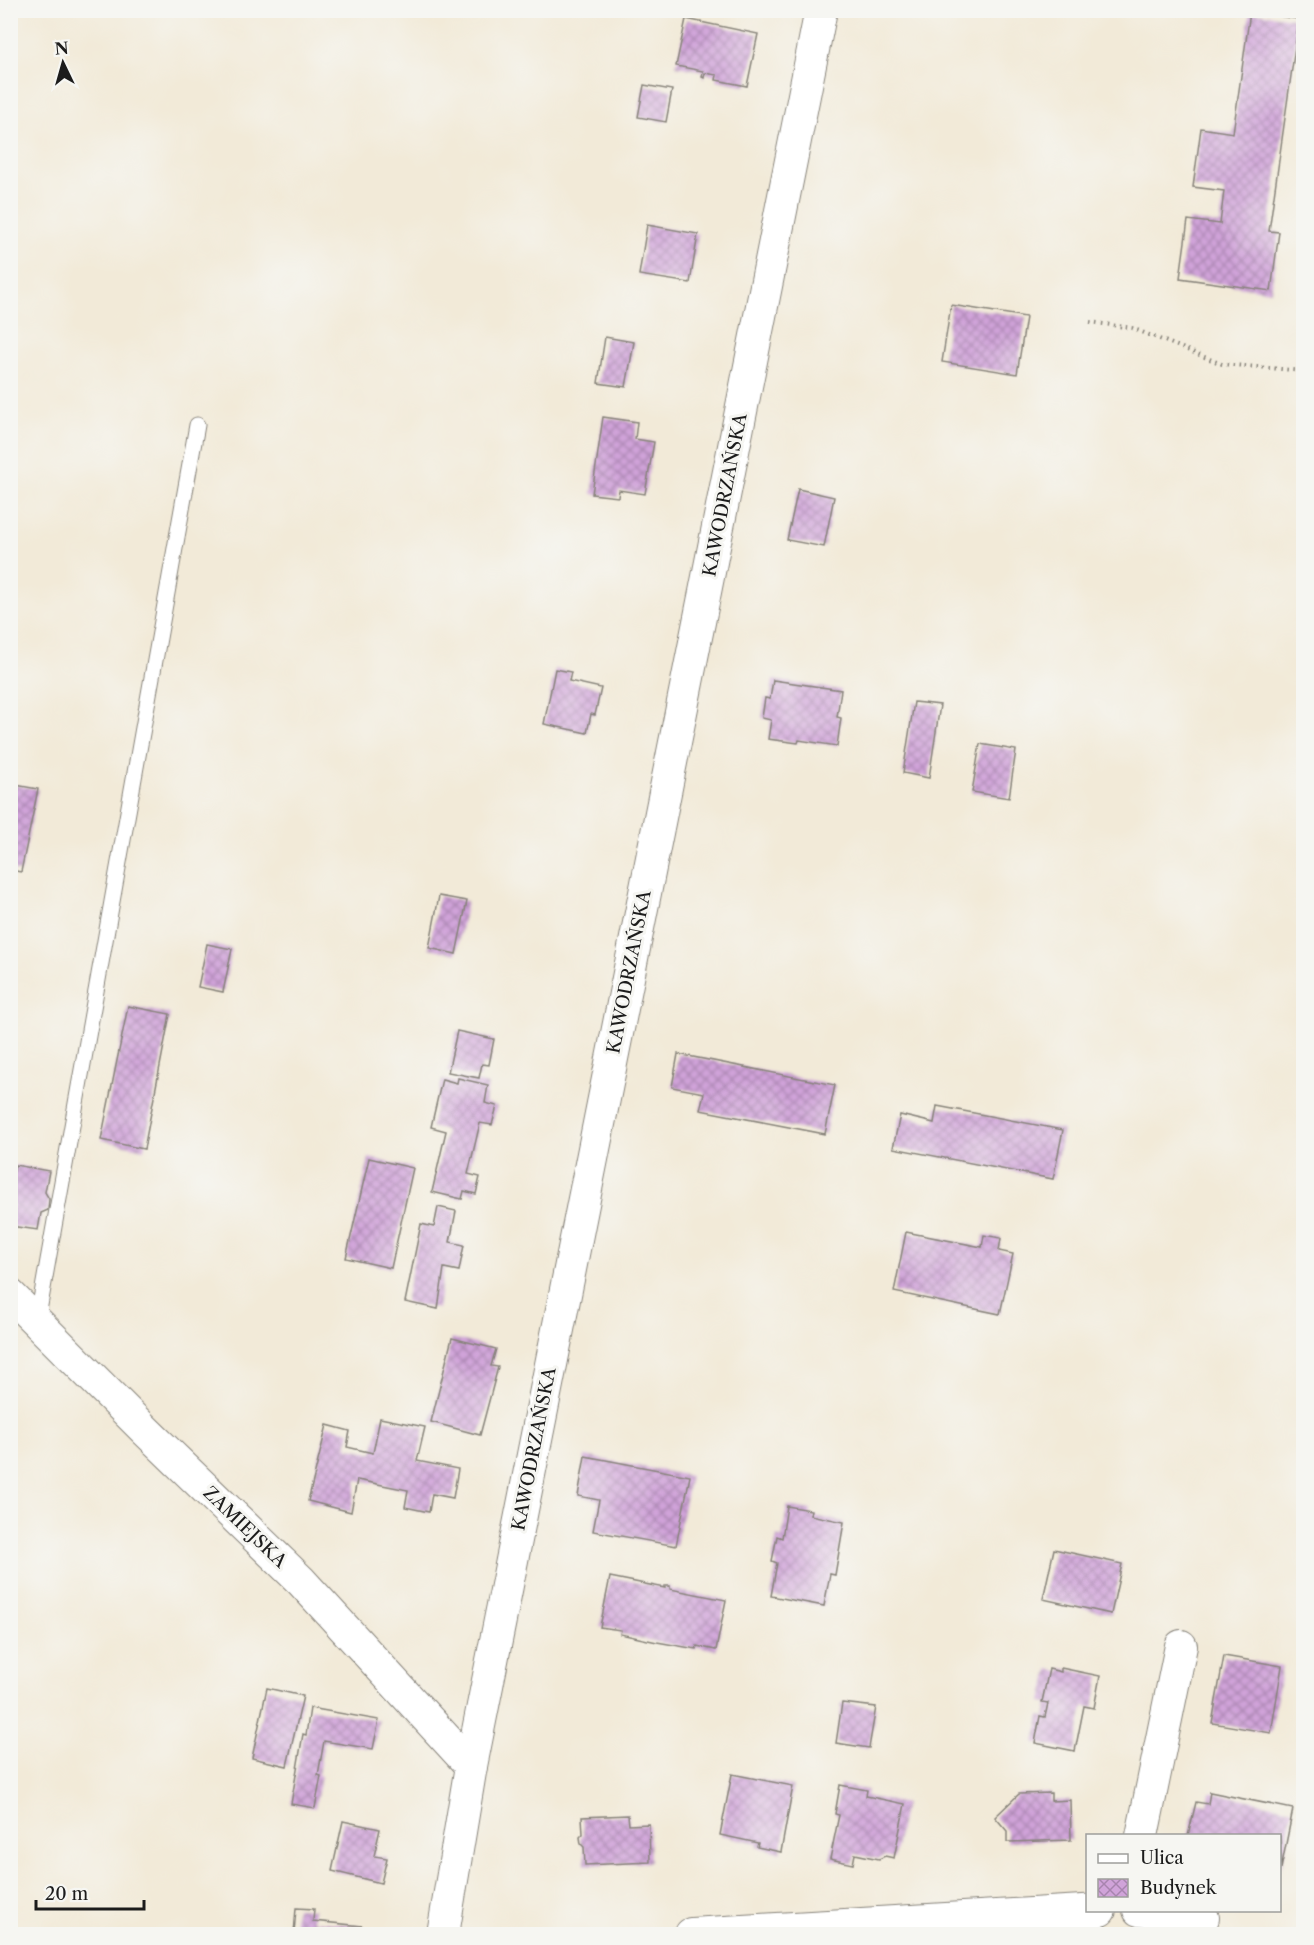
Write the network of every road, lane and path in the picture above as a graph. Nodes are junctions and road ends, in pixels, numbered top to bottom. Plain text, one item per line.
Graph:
1 (821, 10) edge
2 (1090, 322) dead end
3 (1304, 371) edge
4 (197, 425) dead end
5 (10, 1295) edge
6 (37, 1322) junction
7 (1181, 1646) dead end
8 (471, 1766) junction
9 (1142, 1834) edge
10 (1086, 1912) edge
11 (1148, 1912) edge
12 (1203, 1918) dead end
13 (443, 1935) edge
14 (691, 1935) edge

1 - 8 street, KAWODRZAŃSKA
2 - 3 path
4 - 6 lane
5 - 6 street, ZAMIEJSKA
6 - 8 street, ZAMIEJSKA
7 - 9 street
8 - 13 street, KAWODRZAŃSKA
10 - 14 street
11 - 12 street

